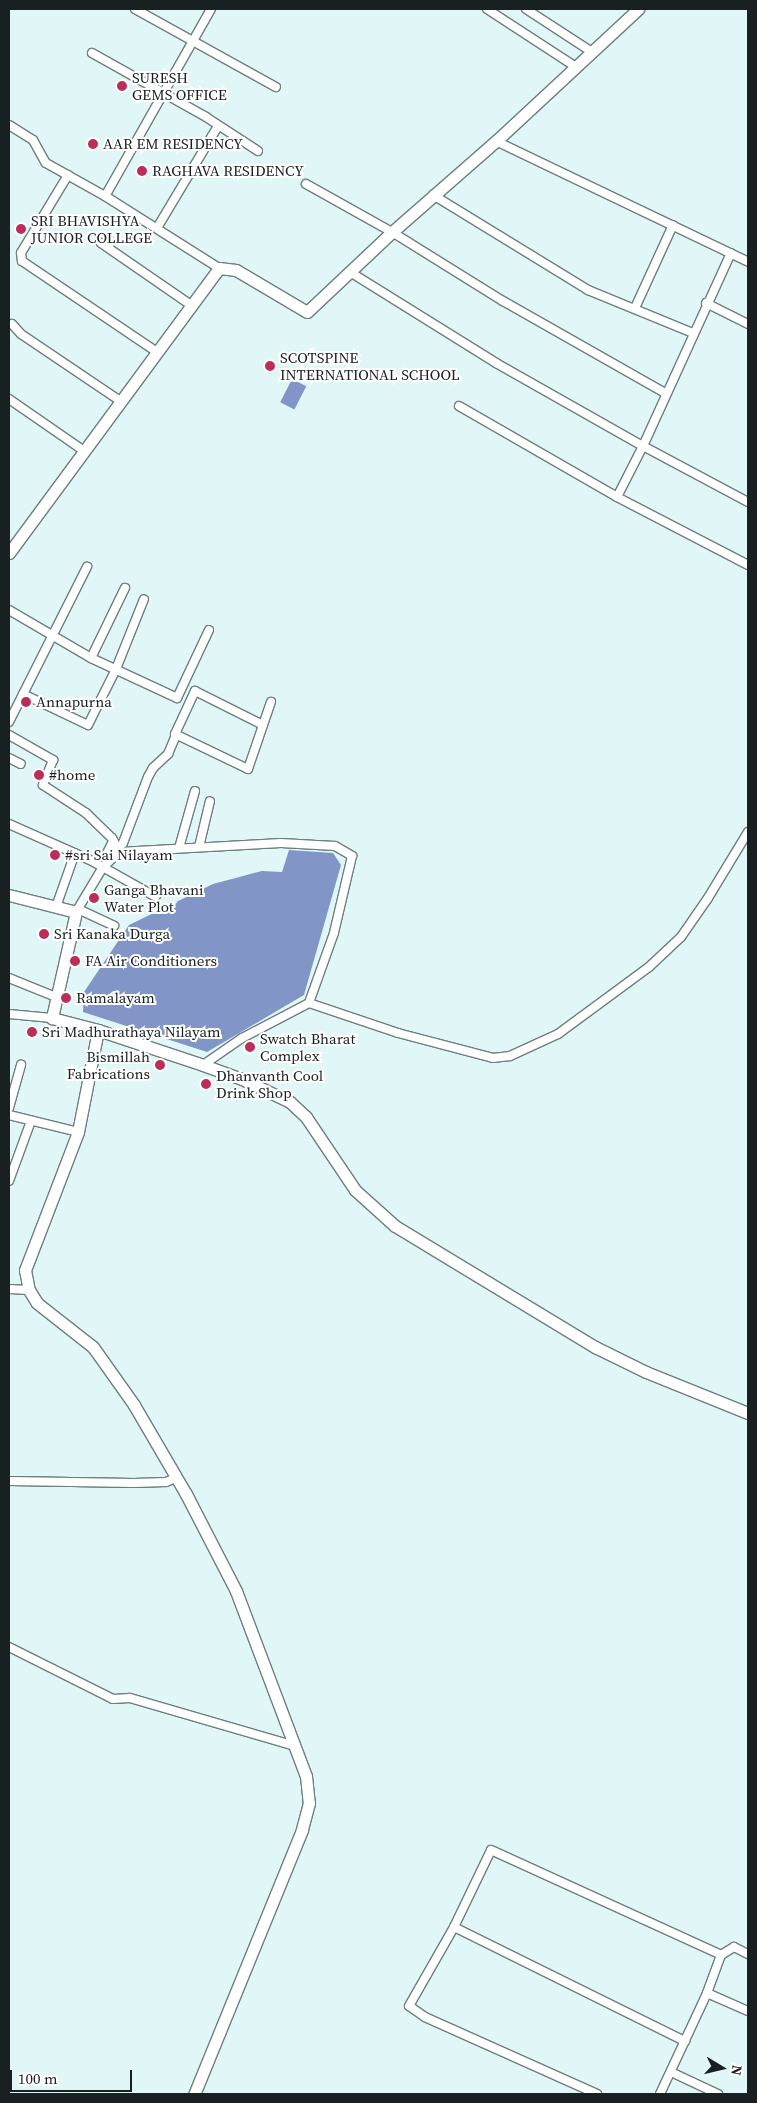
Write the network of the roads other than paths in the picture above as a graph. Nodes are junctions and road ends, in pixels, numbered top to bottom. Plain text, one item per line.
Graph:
1 (136, 9) edge
2 (211, 9) edge
3 (487, 9) edge
4 (526, 9) edge
5 (638, 9) edge
6 (194, 41) junction
7 (592, 52) junction
8 (92, 53) dead end
9 (576, 67) junction
10 (276, 87) dead end
11 (164, 94) junction
12 (9, 124) edge
13 (218, 126) junction
14 (496, 141) junction
15 (258, 151) dead end
16 (68, 175) junction
17 (306, 184) dead end
18 (433, 195) junction
19 (105, 196) junction
20 (673, 225) junction
21 (157, 228) junction
22 (392, 232) junction
23 (101, 243) dead end
24 (731, 253) junction
25 (748, 262) edge
26 (220, 268) junction
27 (350, 272) junction
28 (706, 303) junction
29 (191, 305) junction
30 (635, 308) junction
31 (12, 324) dead end
32 (748, 324) edge
33 (693, 334) junction
34 (158, 352) junction
35 (665, 393) junction
36 (9, 399) edge
37 (122, 402) junction
38 (459, 406) dead end
39 (643, 446) junction
40 (84, 451) junction
41 (617, 497) junction
42 (748, 502) edge
43 (9, 553) edge
44 (748, 565) edge
45 (87, 567) dead end
46 (125, 588) dead end
47 (144, 599) dead end
48 (9, 610) edge
49 (209, 630) dead end
50 (51, 636) junction
51 (91, 658) junction
52 (116, 669) junction
53 (24, 694) junction
54 (177, 698) junction
55 (271, 702) dead end
56 (189, 703) junction
57 (9, 722) edge
58 (263, 725) junction
59 (9, 735) edge
60 (176, 735) junction
61 (9, 758) edge
62 (21, 764) dead end
63 (195, 791) dead end
64 (210, 801) dead end
65 (9, 824) edge
66 (748, 832) edge
67 (113, 841) junction
68 (199, 847) junction
69 (179, 848) junction
70 (118, 850) junction
71 (75, 853) junction
72 (105, 865) junction
73 (9, 894) edge
74 (156, 897) dead end
75 (56, 907) junction
76 (77, 910) junction
77 (114, 926) dead end
78 (9, 978) edge
79 (56, 997) junction
80 (309, 1003) junction
81 (9, 1014) edge
82 (52, 1018) junction
83 (98, 1030) junction
84 (21, 1065) dead end
85 (203, 1065) junction
86 (9, 1108) edge
87 (9, 1115) edge
88 (31, 1121) junction
89 (78, 1132) junction
90 (9, 1181) edge
91 (9, 1290) edge
92 (28, 1290) junction
93 (748, 1413) edge
94 (176, 1478) junction
95 (9, 1481) edge
96 (9, 1648) edge
97 (295, 1746) junction
98 (454, 1927) junction
99 (748, 1954) edge
100 (721, 1955) junction
101 (708, 1993) junction
102 (748, 2011) edge
103 (685, 2041) junction
104 (671, 2072) junction
105 (194, 2094) edge
106 (597, 2094) edge
107 (660, 2094) edge
108 (718, 2094) edge

1 - 6 street
2 - 6 street
3 - 9 street
4 - 7 street
5 - 7 street
6 - 10 street
6 - 11 street
7 - 9 street
8 - 11 street
9 - 14 street
11 - 13 street
11 - 19 street
12 - 16 street
13 - 15 street
13 - 21 street
14 - 18 street
14 - 20 street
16 - 19 street
16 - 34 street
17 - 22 street
18 - 22 street
18 - 30 street
19 - 21 street
20 - 24 street
20 - 30 street
21 - 26 street
22 - 27 street
22 - 35 street
23 - 29 street
24 - 25 street
24 - 28 street
26 - 27 street
26 - 29 street
27 - 39 street
28 - 32 street
28 - 33 street
29 - 34 street
30 - 33 street
31 - 37 street
33 - 35 street
34 - 37 street
35 - 39 street
36 - 40 street
37 - 40 street
38 - 41 street
39 - 41 street
39 - 42 street
40 - 43 street
41 - 44 street
45 - 50 street
46 - 51 street
47 - 52 street
48 - 50 street
49 - 54 street
50 - 51 street
50 - 53 street
51 - 52 street
52 - 53 street
52 - 54 street
53 - 57 street
54 - 56 street
55 - 58 street
56 - 58 street
56 - 60 street
58 - 60 street
59 - 67 street
60 - 70 street
61 - 62 street
63 - 69 street
64 - 68 street
65 - 71 street
66 - 80 street
67 - 70 street
67 - 72 street
68 - 69 street
68 - 80 street
69 - 70 street
70 - 72 street
71 - 72 street
71 - 75 street
72 - 74 street
72 - 76 street
73 - 75 street
75 - 76 street
76 - 77 street
76 - 79 street
78 - 79 street
79 - 82 street
80 - 85 street
81 - 82 street
82 - 83 street
83 - 85 street
83 - 89 street
84 - 86 street
85 - 93 street
87 - 88 street
88 - 89 street
88 - 90 street
89 - 92 street
91 - 92 street
92 - 94 street
94 - 95 street
94 - 97 street
96 - 97 street
97 - 105 street
98 - 100 street
98 - 103 street
98 - 106 street
99 - 100 street
100 - 101 street
101 - 102 street
101 - 103 street
103 - 104 street
104 - 107 street
104 - 108 street

